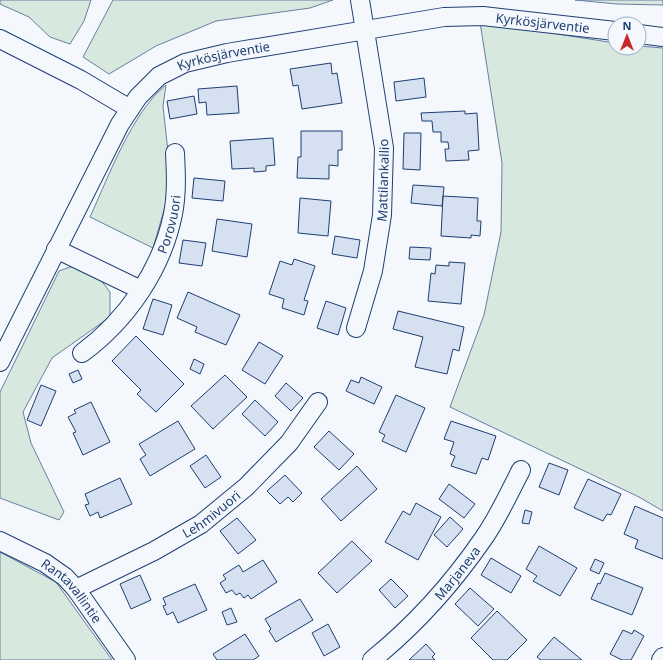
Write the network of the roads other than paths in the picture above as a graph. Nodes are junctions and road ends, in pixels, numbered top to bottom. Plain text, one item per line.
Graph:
1 (360, 0) edge
2 (607, 30) edge
3 (365, 31) junction
4 (647, 35) edge
5 (663, 37) edge
6 (0, 39) edge
7 (130, 109) junction
8 (176, 153) dead end
9 (56, 248) junction
10 (141, 290) junction
11 (356, 328) dead end
12 (82, 352) dead end
13 (0, 362) edge
14 (318, 402) dead end
15 (521, 470) dead end
16 (0, 541) edge
17 (76, 589) junction
18 (663, 657) edge
19 (126, 660) edge
20 (372, 660) edge
21 (661, 660) edge

1 - 3 street, Mattilankallio
2 - 3 street, Kyrkösjärventie
3 - 7 street, Kyrkösjärventie
3 - 11 street, Mattilankallio
4 - 5 street
6 - 7 street
7 - 9 street, Kyrkösjärventie
8 - 10 street, Porovuori
9 - 10 street
9 - 13 street, Kyrkösjärventie
10 - 12 street, Porovuori
14 - 17 street, Lehmivuori
15 - 20 street, Marjaneva
16 - 17 street, Rantavallintie
17 - 19 street, Rantavallintie
18 - 21 street

